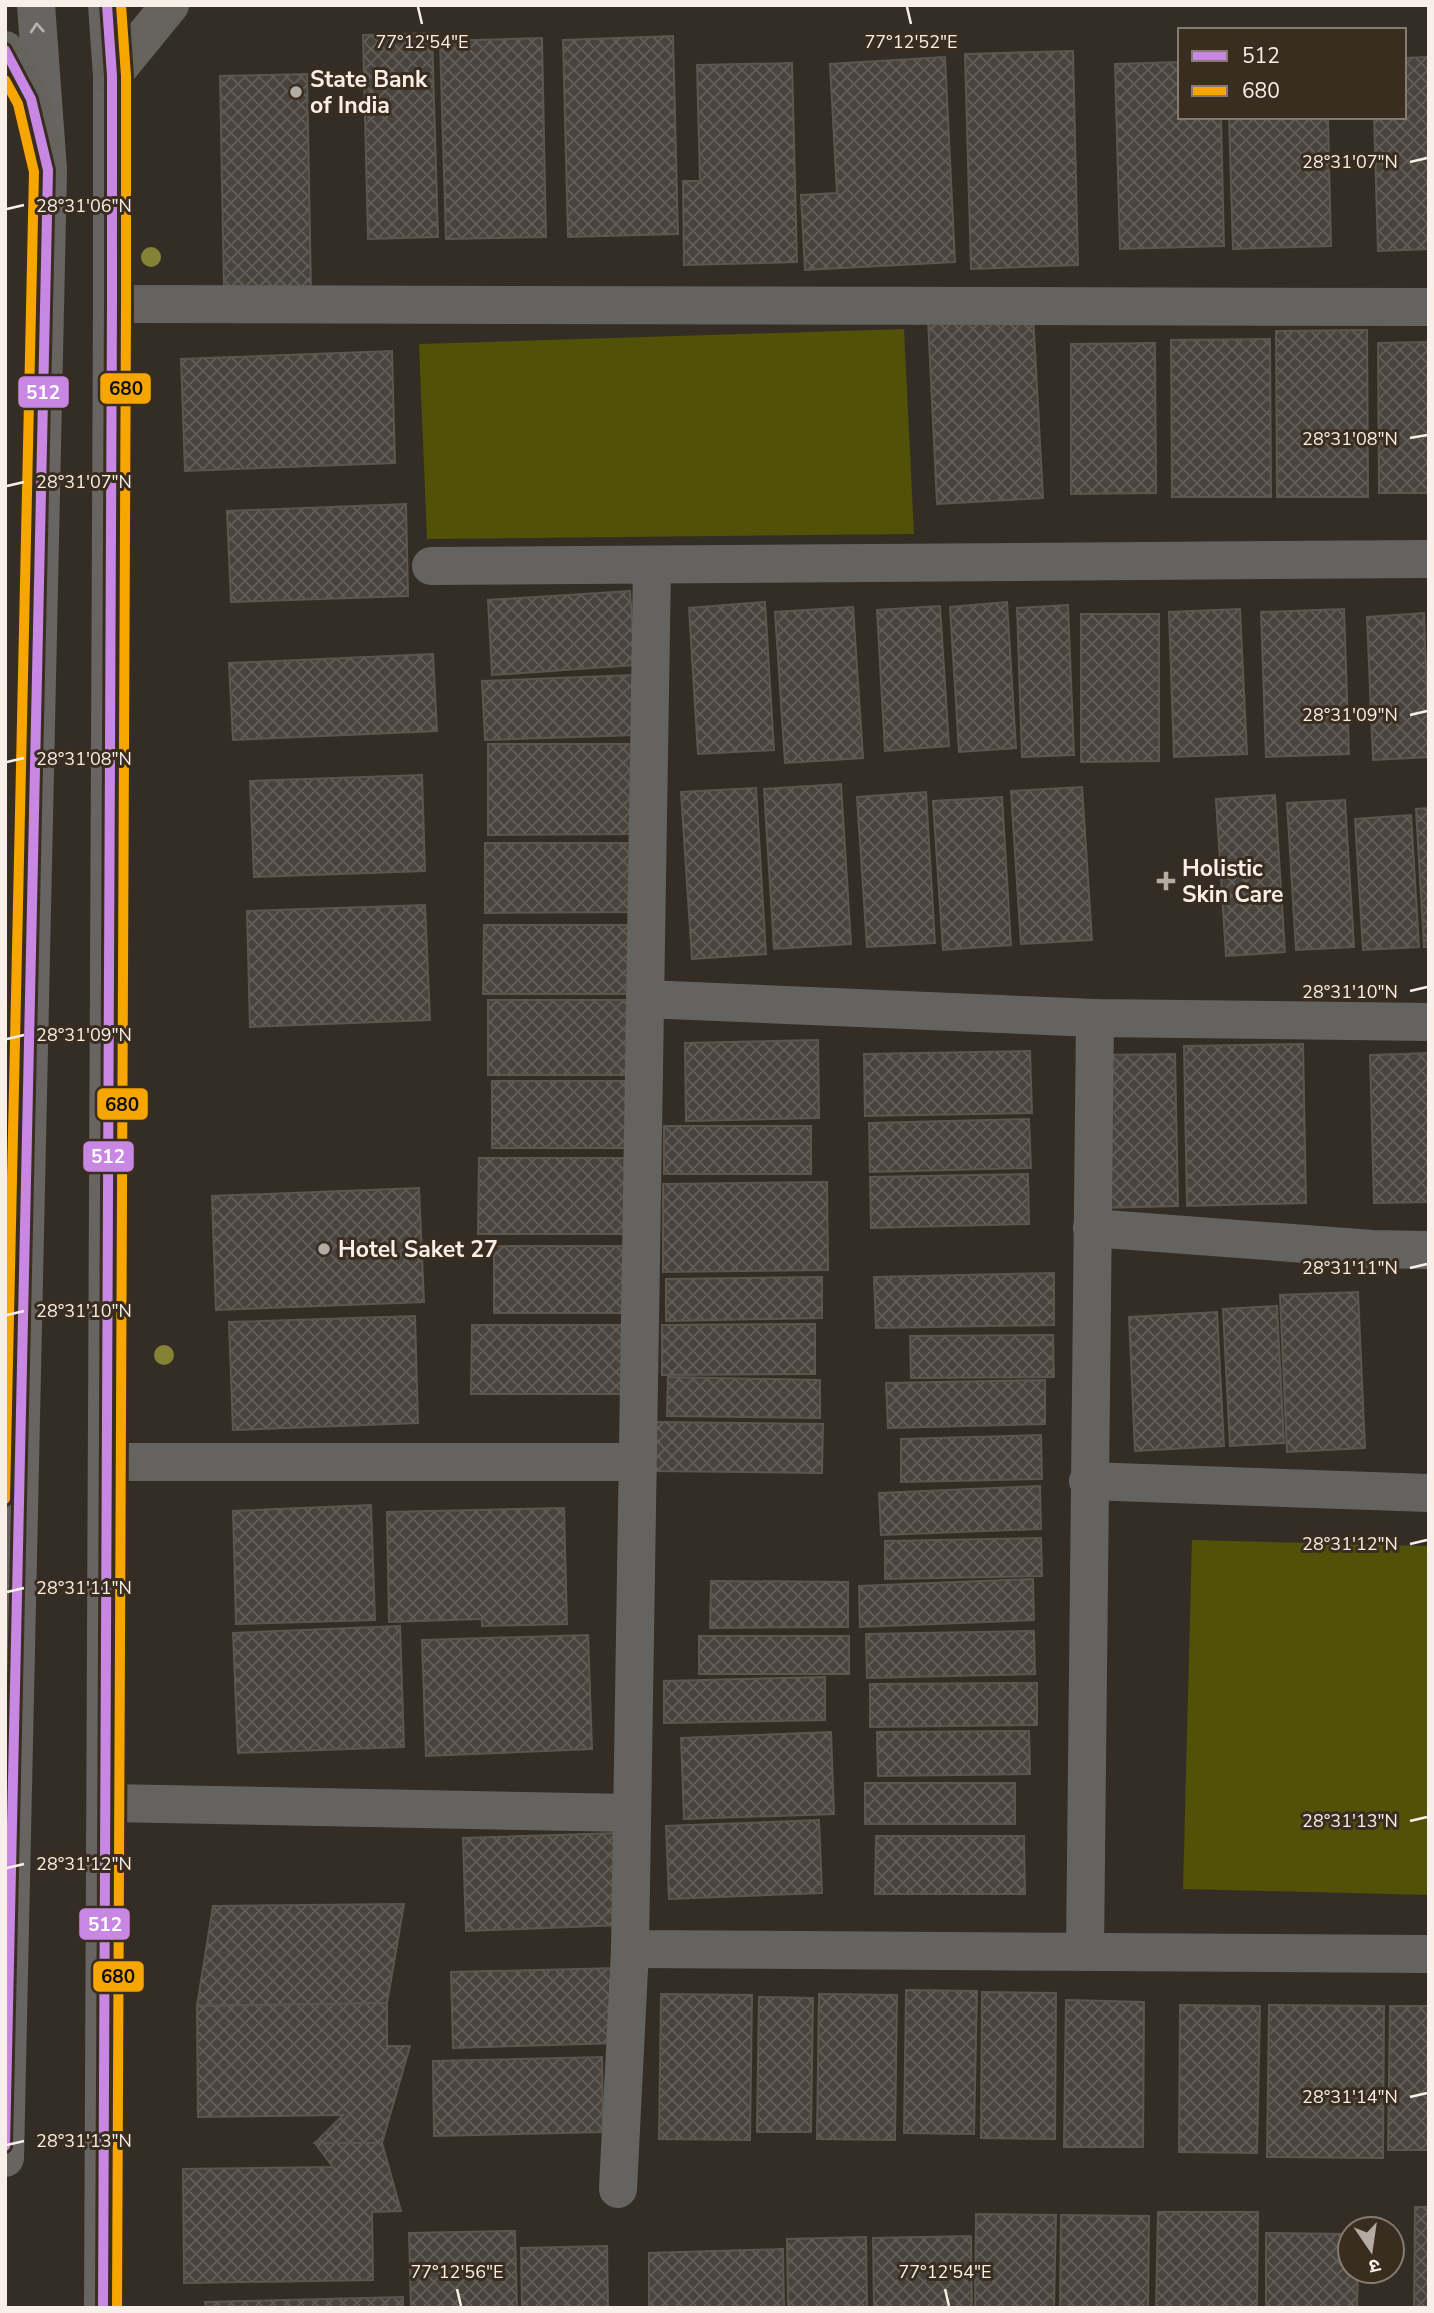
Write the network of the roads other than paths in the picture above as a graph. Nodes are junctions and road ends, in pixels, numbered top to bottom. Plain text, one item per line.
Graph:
1 (36, 5) edge
2 (107, 5) edge
3 (170, 5) edge
4 (5, 50) edge
5 (112, 76) junction
6 (48, 170) junction
7 (112, 304) junction
8 (1429, 307) edge
9 (1429, 559) edge
10 (431, 566) dead end
11 (652, 566) junction
12 (645, 999) junction
13 (1095, 1018) junction
14 (1429, 1022) edge
15 (1092, 1227) junction
16 (1429, 1250) edge
17 (108, 1462) junction
18 (637, 1462) junction
19 (1088, 1481) junction
20 (1429, 1493) edge
21 (108, 1803) junction
22 (632, 1813) junction
23 (630, 1949) junction
24 (1085, 1952) junction
25 (1429, 1954) edge
26 (5, 2158) edge
27 (618, 2189) dead end
28 (103, 2308) edge

6 -> 1 main road
2 - 5 main road
3 - 5 main road
4 - 6 main road
5 - 7 main road
6 - 26 main road
7 - 8 street
7 - 17 main road
9 - 11 street
10 - 11 street
11 - 12 street
12 - 13 street
12 - 18 street
13 - 14 street
13 - 15 street
15 - 16 street
15 - 19 street
17 - 18 street
17 - 21 main road
18 - 22 street
19 - 20 street
19 - 24 street
21 - 22 street
21 - 28 main road
22 - 23 street
23 - 24 street
23 - 27 street
24 - 25 street

